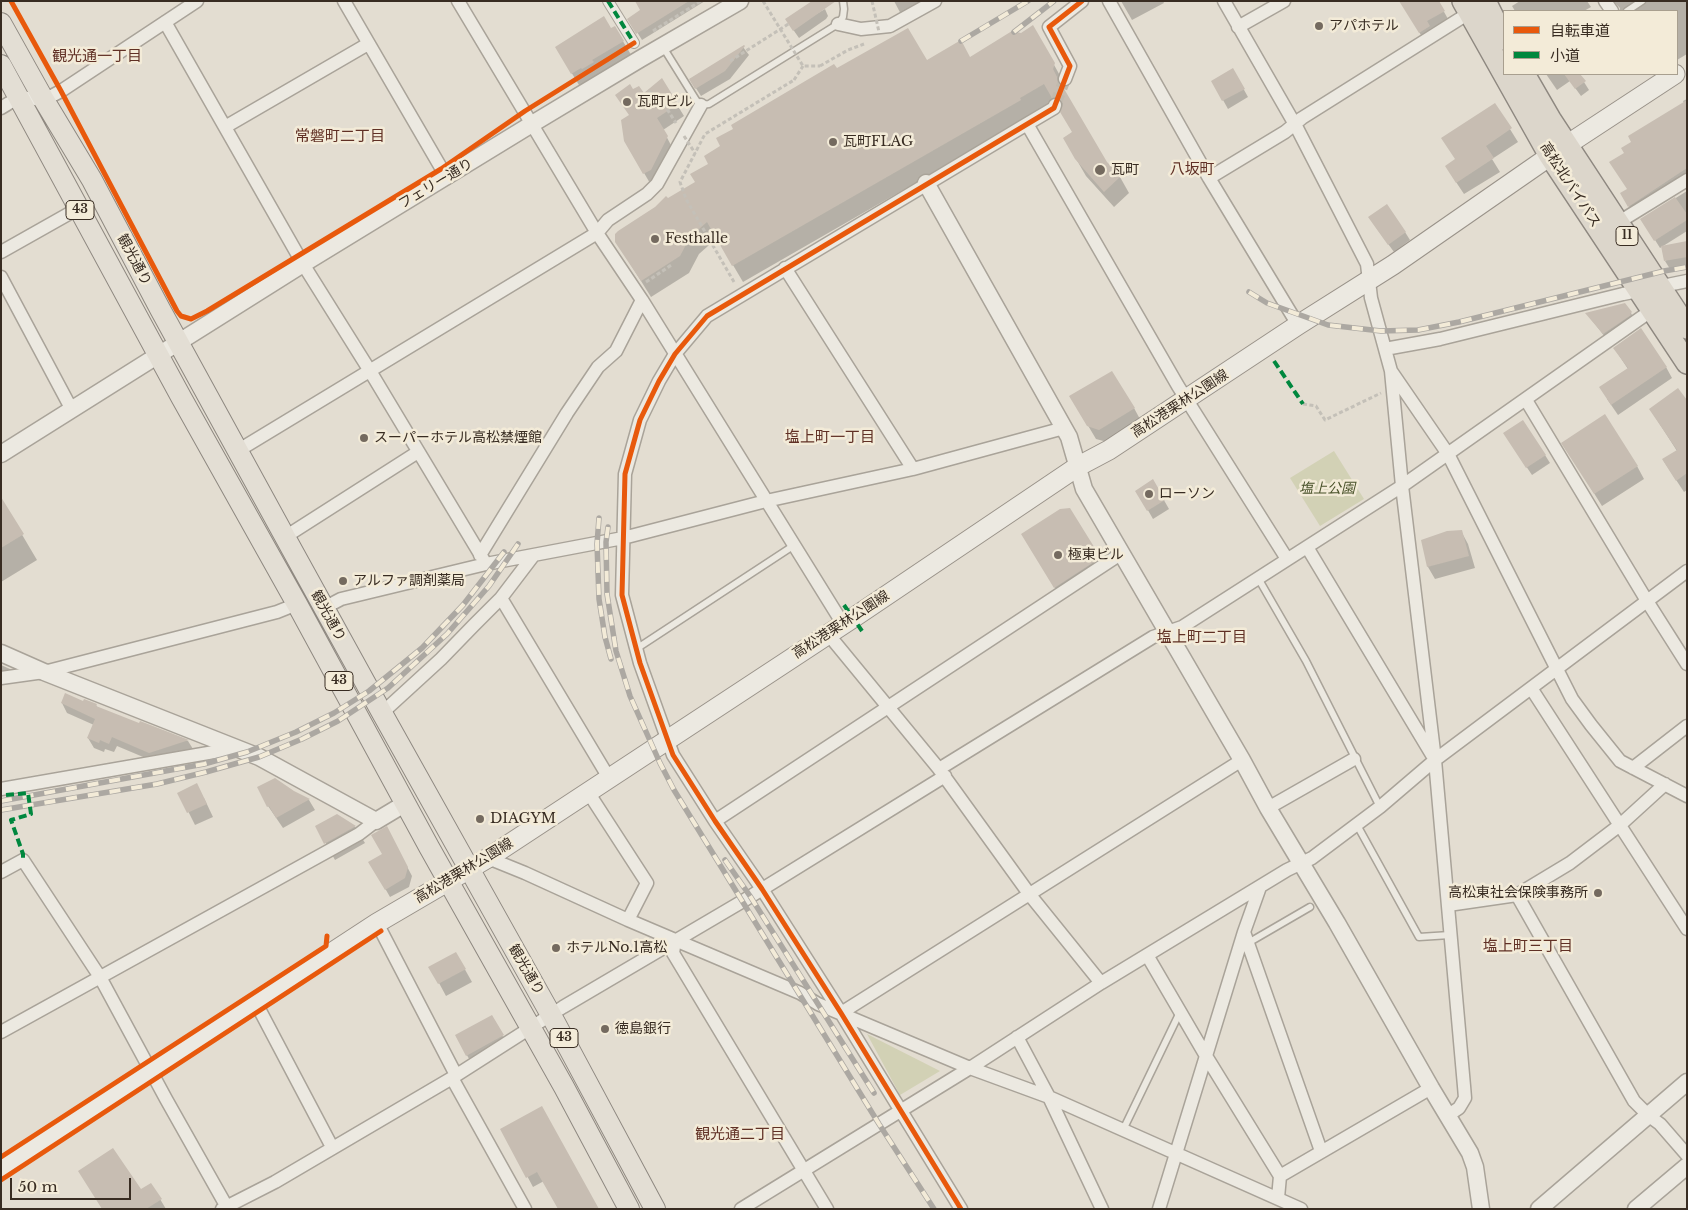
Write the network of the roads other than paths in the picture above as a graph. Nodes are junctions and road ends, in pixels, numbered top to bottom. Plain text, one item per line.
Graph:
1 (344, 1) edge
2 (458, 1) edge
3 (608, 1) edge
4 (740, 1) edge
5 (843, 1) edge
6 (935, 1) edge
7 (1082, 1) edge
8 (1109, 1) edge
9 (1224, 1) edge
10 (1284, 1) edge
11 (1642, 1) edge
12 (189, 3) edge
13 (1478, 4) edge
14 (1628, 10) edge
15 (11, 20) edge
16 (166, 22) junction
17 (838, 24) junction
18 (1238, 27) junction
19 (1503, 38) edge
20 (634, 43) road end
21 (368, 44) junction
22 (663, 47) junction
23 (1503, 50) edge
24 (1, 65) edge
25 (1517, 75) edge
26 (1524, 75) edge
27 (1667, 76) edge
28 (1065, 79) tunnel mouth
29 (19, 97) junction
30 (44, 100) junction
31 (701, 105) junction
32 (1055, 105) tunnel mouth
33 (1, 108) edge
34 (532, 124) junction
35 (1027, 124) junction
36 (1294, 125) junction
37 (225, 127) junction
38 (1558, 150) junction
39 (447, 178) junction
40 (1209, 178) junction
41 (1687, 180) edge
42 (926, 183) junction
43 (79, 208) junction
44 (1619, 222) junction
45 (597, 233) junction
46 (1, 252) edge
47 (303, 264) junction
48 (785, 268) junction
49 (1, 277) edge
50 (1369, 280) junction
51 (1687, 281) edge
52 (1649, 288) junction
53 (642, 300) junction
54 (1652, 310) junction
55 (1298, 325) junction
56 (1687, 328) edge
57 (179, 342) junction
58 (1385, 349) junction
59 (675, 354) junction
60 (158, 355) junction
61 (1687, 363) edge
62 (370, 371) junction
63 (1391, 371) junction
64 (1187, 400) junction
65 (1526, 400) junction
66 (72, 410) junction
67 (1064, 428) junction
68 (239, 450) junction
69 (418, 452) junction
70 (1, 454) edge
71 (1448, 454) junction
72 (1077, 467) junction
73 (913, 469) junction
74 (1402, 486) junction
75 (766, 501) junction
76 (285, 537) junction
77 (623, 538) junction
78 (793, 546) junction
79 (1307, 547) junction
80 (1122, 553) junction
81 (533, 556) junction
82 (483, 560) junction
83 (1287, 560) junction
84 (1687, 571) edge
85 (1258, 578) junction
86 (501, 598) junction
87 (1647, 602) junction
88 (297, 604) junction
89 (324, 608) junction
90 (836, 629) junction
91 (1168, 631) junction
92 (636, 649) junction
93 (1, 653) edge
94 (1687, 664) edge
95 (1557, 668) junction
96 (44, 672) junction
97 (1, 678) edge
98 (1531, 688) junction
99 (888, 706) junction
100 (382, 713) junction
101 (1687, 726) edge
102 (668, 739) junction
103 (237, 748) junction
104 (1354, 759) junction
105 (1242, 760) junction
106 (1435, 760) junction
107 (1633, 768) junction
108 (942, 773) junction
109 (609, 778) junction
110 (1666, 784) junction
111 (1, 789) edge
112 (588, 792) junction
113 (1687, 796) edge
114 (406, 803) junction
115 (1380, 807) junction
116 (1268, 808) junction
117 (376, 821) junction
118 (716, 821) junction
119 (1358, 825) junction
120 (1620, 825) junction
121 (488, 858) junction
122 (1301, 864) junction
123 (469, 869) junction
124 (1, 872) edge
125 (449, 881) junction
126 (1260, 887) junction
127 (762, 889) junction
128 (1517, 894) junction
129 (1030, 895) junction
130 (1448, 905) junction
131 (1310, 907) dead end
132 (628, 920) junction
133 (377, 924) junction
134 (1687, 929) edge
135 (1450, 934) junction
136 (1246, 938) junction
137 (675, 940) junction
138 (1147, 955) junction
139 (100, 977) junction
140 (1101, 983) junction
141 (256, 1003) junction
142 (1180, 1011) junction
143 (841, 1013) junction
144 (551, 1015) junction
145 (531, 1028) junction
146 (1, 1032) edge
147 (1017, 1037) junction
148 (1206, 1056) junction
149 (970, 1068) junction
150 (152, 1071) junction
151 (454, 1076) junction
152 (1687, 1082) edge
153 (1431, 1088) junction
154 (1049, 1097) junction
155 (900, 1110) junction
156 (1447, 1116) junction
157 (1649, 1116) junction
158 (1123, 1130) junction
159 (332, 1147) junction
160 (1321, 1151) junction
161 (1176, 1154) junction
162 (1687, 1155) edge
163 (1687, 1166) edge
164 (1, 1169) edge
165 (804, 1171) junction
166 (1280, 1176) junction
167 (1278, 1198) junction
168 (226, 1208) edge
169 (525, 1209) edge
170 (629, 1209) edge
171 (655, 1209) edge
172 (741, 1209) edge
173 (827, 1209) edge
174 (961, 1209) edge
175 (1102, 1209) edge
176 (1159, 1209) edge
177 (1301, 1209) edge
178 (1481, 1209) edge
179 (1540, 1209) edge
180 (1636, 1209) edge

1 - 21 street
2 - 34 street
3 - 20 street
4 - 22 street, フェリー通り
5 - 17 lane
6 - 17 street
7 - 28 street
8 - 40 street
9 - 18 street
10 - 18 street
11 - 14 lane
12 - 16 street
13 - 19 highway
13 - 23 highway, 高松北バイパス / 11
13 - 36 street
15 - 30 main road, 観光通り / 43
16 - 30 street
16 - 37 street
17 - 31 lane
18 - 36 street
21 - 37 street
21 - 39 street
22 - 31 lane
22 - 34 street, フェリー通り
24 - 29 main road, 観光通り / 43
25 - 38 highway, 高松北バイパス / 11
26 - 38 highway, 高松北バイパス / 11
27 - 38 main road, 高松港栗林公園線
29 - 30 street
29 - 33 street
29 - 43 main road, 観光通り / 43
30 - 57 main road, 観光通り / 43
31 - 45 street
32 - 35 street
34 - 39 street, フェリー通り
34 - 45 street
35 - 42 street
35 - 64 street
36 - 40 street
36 - 50 street
37 - 47 street
38 - 44 highway, 高松北バイパス / 11
38 - 50 main road, 高松港栗林公園線
38 - 52 highway, 高松北バイパス / 11
39 - 47 street, フェリー通り
40 - 55 street
41 - 44 street
42 - 48 street
42 - 67 street
43 - 46 street
43 - 60 main road, 観光通り / 43
44 - 52 highway, 高松北バイパス / 11
45 - 53 street
45 - 62 street
47 - 57 street, フェリー通り
47 - 62 street
48 - 59 street
48 - 73 street
49 - 66 street
50 - 55 main road, 高松港栗林公園線
50 - 58 street
51 - 52 street
52 - 54 highway, 高松北バイパス / 11
52 - 56 highway, 高松北バイパス / 11
52 - 58 street
53 - 59 street
53 - 82 street
54 - 61 highway, 高松北バイパス / 11
54 - 65 street
55 - 64 main road, 高松港栗林公園線
57 - 60 street, フェリー通り
57 - 68 main road, 観光通り / 43
58 - 63 street
59 - 75 street
59 - 77 street
60 - 66 street, フェリー通り
60 - 88 main road, 観光通り / 43
62 - 68 street
62 - 69 street
63 - 71 street
63 - 74 street
64 - 72 main road, 高松港栗林公園線
64 - 83 street
65 - 71 street
65 - 87 street
66 - 70 street, フェリー通り
67 - 72 street
67 - 73 street
68 - 76 main road, 観光通り / 43
69 - 76 street
69 - 82 street
71 - 74 street
71 - 95 street
72 - 80 street
72 - 90 main road, 高松港栗林公園線
73 - 75 street
74 - 79 street
74 - 106 street
75 - 77 street
75 - 78 street
76 - 89 main road, 観光通り / 43
77 - 81 street
77 - 92 street
78 - 90 street
78 - 92 lane
79 - 83 street
79 - 106 street
80 - 91 street
80 - 99 street
81 - 82 street
81 - 86 street
82 - 89 street
83 - 85 street
84 - 87 street
85 - 91 street
85 - 104 lane
86 - 100 street
86 - 109 street
87 - 94 street
87 - 95 street
88 - 96 street
88 - 114 main road, 観光通り / 43
89 - 100 main road, 観光通り / 43
90 - 99 street
90 - 102 main road, 高松港栗林公園線
91 - 105 street
91 - 108 street
92 - 102 street
93 - 96 street
95 - 98 street
95 - 107 street
96 - 97 street
96 - 103 street
98 - 106 street
98 - 120 street
99 - 108 street
99 - 118 street
100 - 123 main road, 観光通り / 43
101 - 107 street
102 - 109 main road, 高松港栗林公園線
102 - 118 street
103 - 111 street
103 - 117 street
104 - 115 lane
104 - 116 street
105 - 116 street
105 - 129 street
106 - 115 street
106 - 130 street
107 - 110 street
108 - 127 street
108 - 129 street
109 - 112 main road, 高松港栗林公園線
110 - 113 street
110 - 120 street
112 - 121 main road, 高松港栗林公園線
112 - 132 street
114 - 117 street
114 - 125 main road, 観光通り / 43
115 - 119 street
116 - 122 street
117 - 139 street
118 - 127 street
119 - 122 street
119 - 135 lane
120 - 128 street
120 - 134 street
121 - 123 main road, 高松港栗林公園線
121 - 132 street
122 - 126 street
122 - 153 street
123 - 125 main road, 高松港栗林公園線
123 - 144 main road, 観光通り / 43
124 - 139 street
125 - 133 main road, 高松港栗林公園線
125 - 145 main road, 観光通り / 43
126 - 136 street
126 - 138 street
127 - 137 street
127 - 143 street
128 - 130 street
128 - 157 street
129 - 140 street
129 - 143 street
130 - 135 street
131 - 136 lane
132 - 137 street
133 - 141 main road, 高松港栗林公園線
133 - 151 street
135 - 156 street
136 - 148 street
136 - 160 street
137 - 143 street
137 - 144 street
137 - 165 street
138 - 140 street
138 - 142 street
139 - 146 street
139 - 150 street
140 - 147 street
141 - 150 main road, 高松港栗林公園線
141 - 159 street
142 - 148 street
142 - 158 lane
143 - 149 street
143 - 155 street
144 - 145 street
144 - 171 main road, 観光通り / 43
145 - 151 street
145 - 170 main road, 観光通り / 43
147 - 149 street
147 - 154 street
148 - 161 street
148 - 166 street
149 - 154 street
149 - 155 street
150 - 164 main road, 高松港栗林公園線
150 - 168 street
151 - 159 street
151 - 169 street
152 - 157 street
153 - 156 street
153 - 160 street
154 - 158 street
154 - 175 street
155 - 165 street
155 - 174 street
156 - 178 street
157 - 162 street
157 - 179 street
158 - 161 street
159 - 168 street
160 - 166 street
161 - 167 street
161 - 176 street
163 - 180 street
165 - 172 street
165 - 173 street
166 - 167 street
167 - 177 street

